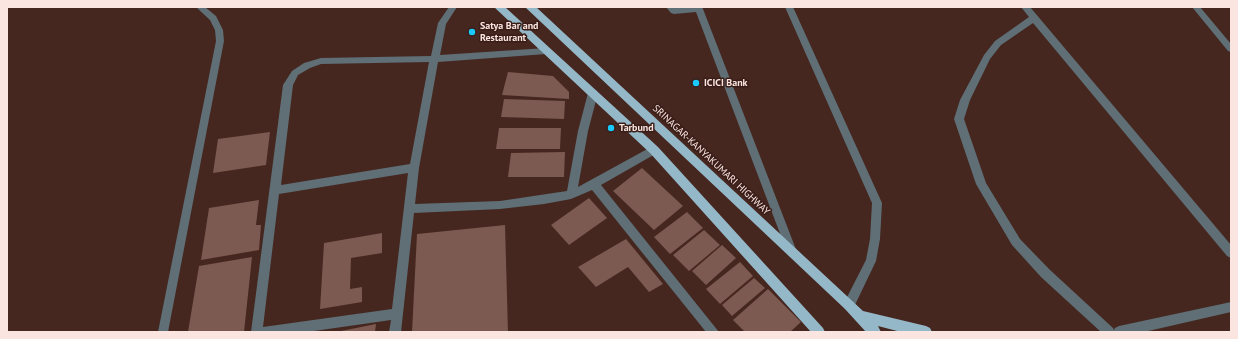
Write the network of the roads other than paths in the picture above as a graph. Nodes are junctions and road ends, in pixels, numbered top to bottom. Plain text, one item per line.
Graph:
1 (200, 7) edge
2 (453, 7) edge
3 (499, 7) edge
4 (530, 7) edge
5 (670, 7) edge
6 (789, 7) edge
7 (1025, 7) edge
8 (1196, 7) edge
9 (700, 8) edge
10 (1034, 18) junction
11 (1231, 49) edge
12 (546, 52) junction
13 (434, 59) junction
14 (593, 93) junction
15 (654, 150) junction
16 (414, 168) junction
17 (594, 184) junction
18 (275, 190) junction
19 (571, 195) junction
20 (410, 209) junction
21 (792, 252) junction
22 (1231, 253) edge
23 (849, 305) junction
24 (1231, 307) edge
25 (398, 314) junction
26 (860, 316) junction
27 (163, 332) edge
28 (257, 332) edge
29 (266, 332) edge
30 (396, 332) edge
31 (713, 332) edge
32 (819, 332) edge
33 (874, 332) edge
34 (926, 332) edge
35 (1109, 332) edge
36 (1119, 332) edge

1 - 27 lane
2 - 13 street
3 - 12 highway
4 - 21 highway, SRINAGAR-KANYAKUMARI HIGHWAY
5 - 9 street
6 - 23 street
7 - 10 street
8 - 11 lane
9 - 21 street
10 - 22 street
10 - 35 street
12 - 13 street
12 - 14 highway
13 - 16 street
13 - 18 street
14 - 15 highway
14 - 19 street
15 - 17 street
15 - 32 highway
16 - 18 street
16 - 20 street
17 - 19 street
17 - 31 street
18 - 28 street
19 - 20 street
20 - 25 street
21 - 23 highway, SRINAGAR-KANYAKUMARI HIGHWAY
23 - 26 highway, SRINAGAR-KANYAKUMARI HIGHWAY
24 - 36 street
25 - 29 street
25 - 30 street
26 - 33 highway, SRINAGAR-KANYAKUMARI HIGHWAY
26 - 34 highway

